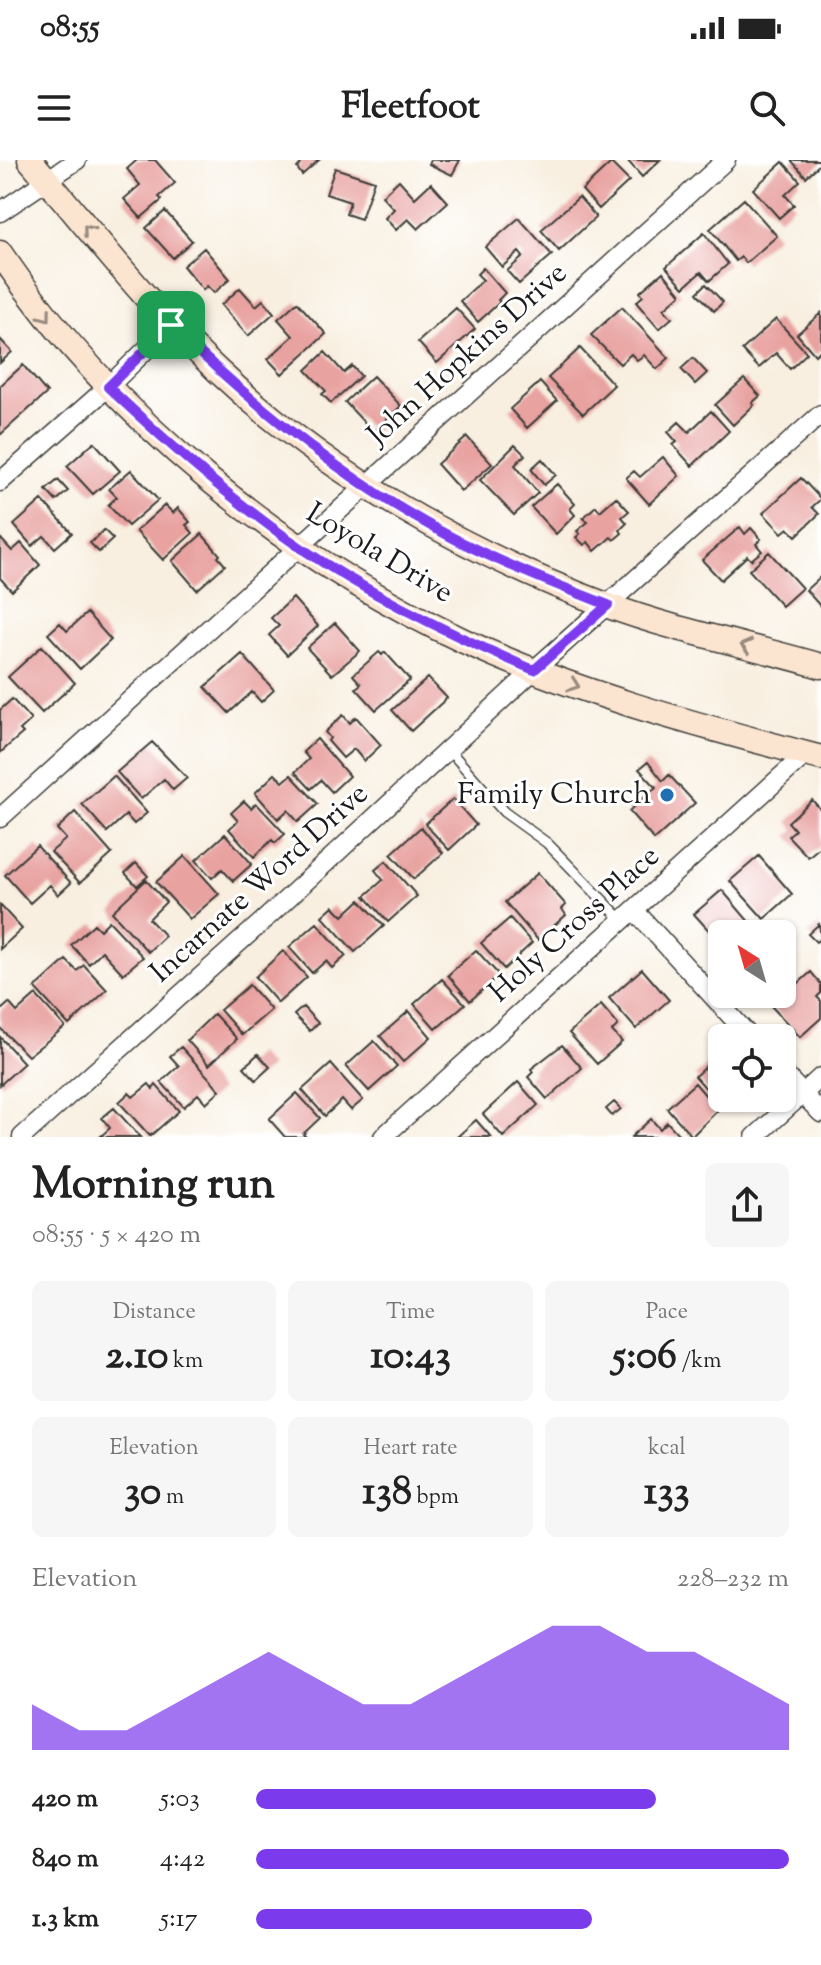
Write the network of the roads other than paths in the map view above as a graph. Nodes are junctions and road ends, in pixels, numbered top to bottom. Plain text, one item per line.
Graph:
1 (30, 160) edge
2 (77, 160) edge
3 (726, 160) edge
4 (43, 170) edge
5 (0, 212) edge
6 (0, 253) edge
7 (171, 325) junction
8 (108, 387) junction
9 (821, 414) edge
10 (0, 482) edge
11 (366, 485) junction
12 (301, 547) junction
13 (608, 605) junction
14 (821, 666) edge
15 (534, 670) junction
16 (449, 750) junction
17 (816, 751) edge
18 (0, 818) edge
19 (628, 915) junction
20 (737, 1024) edge
21 (821, 1077) edge
22 (796, 1087) edge
23 (802, 1094) junction
24 (821, 1113) edge
25 (22, 1137) edge
26 (383, 1137) edge
27 (755, 1137) edge

1 - 4 main road, Loyola Drive
2 - 4 street
3 - 11 street, John Hopkins Drive
4 - 5 street
7 -> 4 main road, Loyola Drive
6 -> 8 main road, Loyola Drive
7 - 8 street
7 - 11 main road, Loyola Drive
8 - 10 street
8 - 12 main road, Loyola Drive
9 - 13 street
11 - 12 street, John Hopkins Drive
11 - 13 main road, Loyola Drive
12 - 15 main road, Loyola Drive
12 - 18 street, John Hopkins Drive
14 -> 13 main road, Loyola Drive
13 - 15 street, Incarnate Word Drive
15 - 16 street, Incarnate Word Drive
15 -> 17 main road, Loyola Drive
16 - 19 lane
16 - 25 street, Incarnate Word Drive
17 - 19 street, Holy Cross Place
19 - 20 street
19 - 26 street, Holy Cross Place
21 - 23 street
22 - 23 street
23 - 24 street
23 - 27 street

